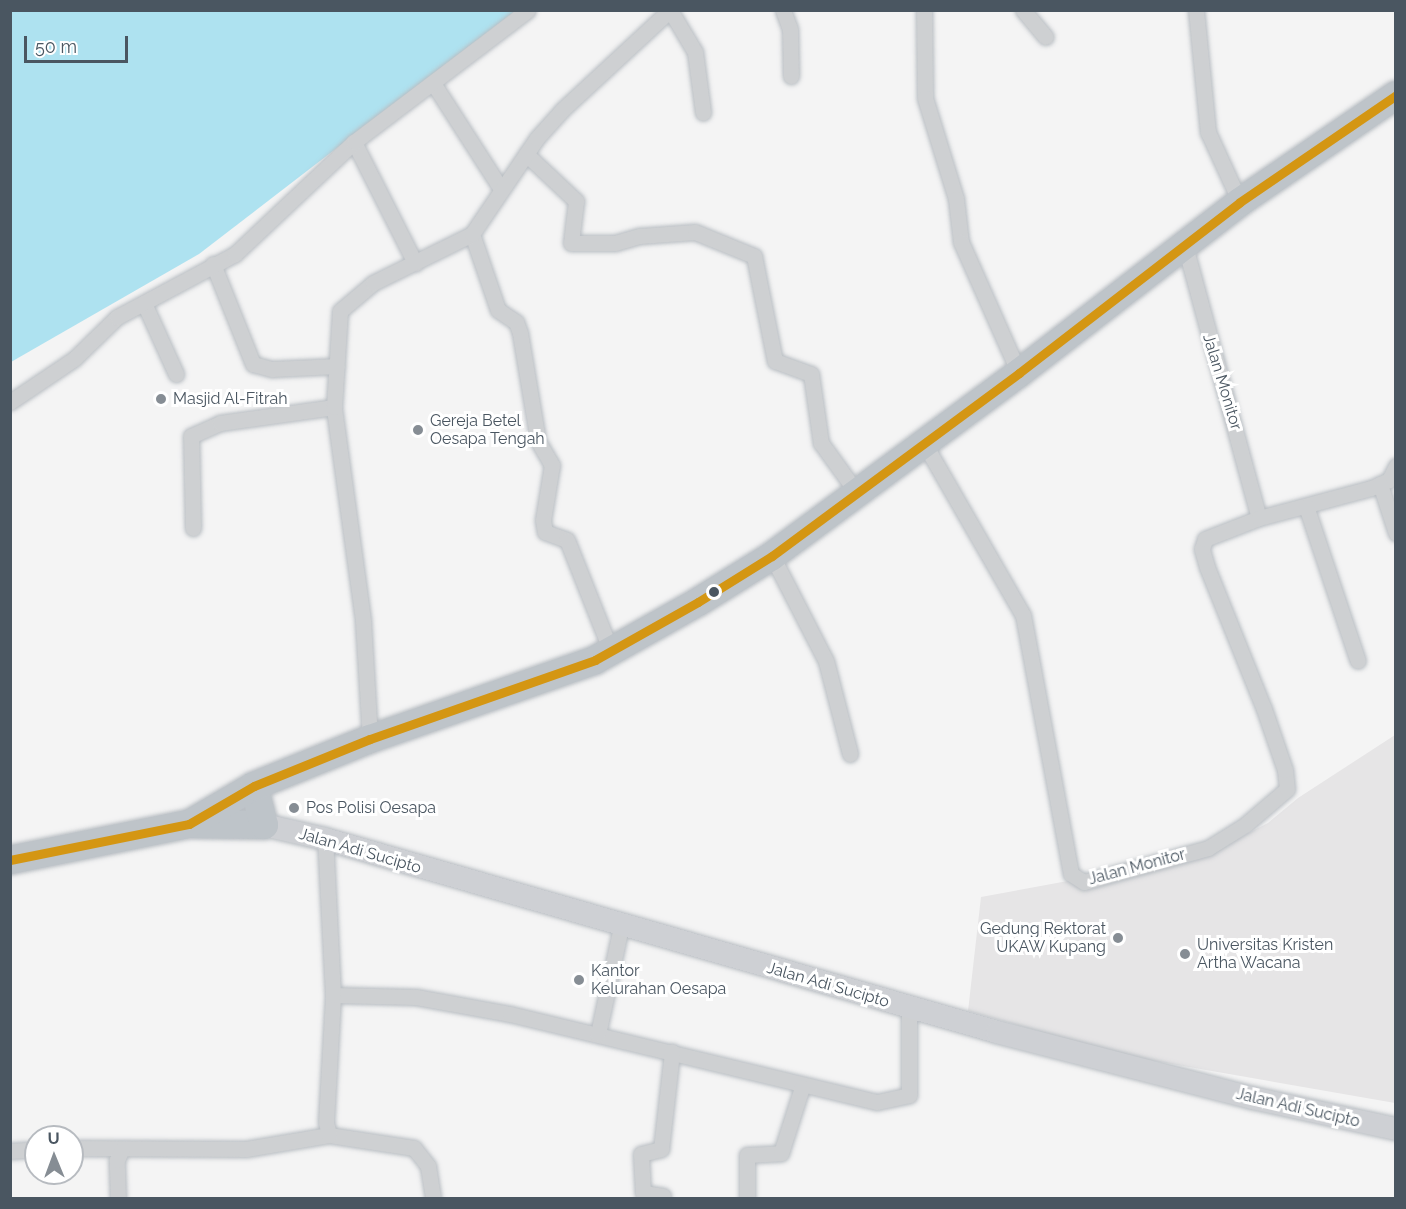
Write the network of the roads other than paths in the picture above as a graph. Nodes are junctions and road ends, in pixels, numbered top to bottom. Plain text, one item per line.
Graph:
1 (528, 10) edge
2 (783, 10) edge
3 (924, 10) edge
4 (1023, 10) edge
5 (1196, 10) edge
6 (1046, 37) dead end
7 (791, 76) dead end
8 (433, 83) junction
9 (1395, 95) edge
10 (703, 112) dead end
11 (354, 142) junction
12 (526, 154) junction
13 (501, 189) junction
14 (1240, 202) junction
15 (472, 234) junction
16 (1185, 246) junction
17 (415, 263) junction
18 (213, 264) junction
19 (144, 303) junction
20 (337, 366) junction
21 (1019, 373) junction
22 (176, 374) dead end
23 (10, 402) edge
24 (334, 407) junction
25 (924, 443) junction
26 (1395, 466) edge
27 (1380, 484) junction
28 (857, 493) junction
29 (1306, 506) junction
30 (1259, 518) junction
31 (193, 528) dead end
32 (1395, 533) edge
33 (772, 556) junction
34 (611, 651) junction
35 (1358, 661) dead end
36 (370, 739) junction
37 (850, 754) dead end
38 (254, 786) junction
39 (189, 825) junction
40 (264, 825) junction
41 (325, 839) junction
42 (10, 860) edge
43 (621, 927) junction
44 (333, 995) junction
45 (909, 1008) junction
46 (598, 1034) junction
47 (672, 1052) junction
48 (802, 1087) junction
49 (1395, 1129) edge
50 (329, 1135) junction
51 (84, 1148) edge
52 (122, 1149) junction
53 (663, 1196) dead end
54 (118, 1198) edge
55 (433, 1198) edge
56 (747, 1198) edge

1 - 8 street
2 - 7 street
3 - 21 street
4 - 6 street
5 - 14 street
8 - 11 street
8 - 13 street
9 - 14 highway
10 - 12 street
11 - 17 street
11 - 18 street
12 - 13 street
12 - 28 street
13 - 15 street
14 - 16 highway
15 - 17 street
15 - 34 street
16 - 21 highway
16 - 30 street, Jalan Monitor
17 - 20 street
18 - 19 street
18 - 20 street
19 - 22 street
19 - 23 street
20 - 24 street
21 - 25 highway
24 - 31 street
24 - 36 street
25 - 28 highway
25 - 30 street, Jalan Monitor
26 - 27 street
27 - 29 street, Jalan Monitor
27 - 32 street
28 - 33 highway
29 - 30 street, Jalan Monitor
29 - 35 street
33 - 34 highway
33 - 37 street
34 - 36 highway
36 - 38 highway
38 - 39 highway
38 - 40 highway
39 - 40 highway
39 - 42 highway
40 - 41 main road, Jalan Adi Sucipto
41 - 43 main road, Jalan Adi Sucipto
41 - 44 street
43 - 45 main road, Jalan Adi Sucipto
43 - 46 street
44 - 46 street
44 - 50 street
45 - 48 street
45 - 49 main road, Jalan Adi Sucipto
46 - 47 street
47 - 48 street
47 - 53 street
48 - 56 street
50 - 52 street
50 - 55 street
51 - 52 street
52 - 54 street

